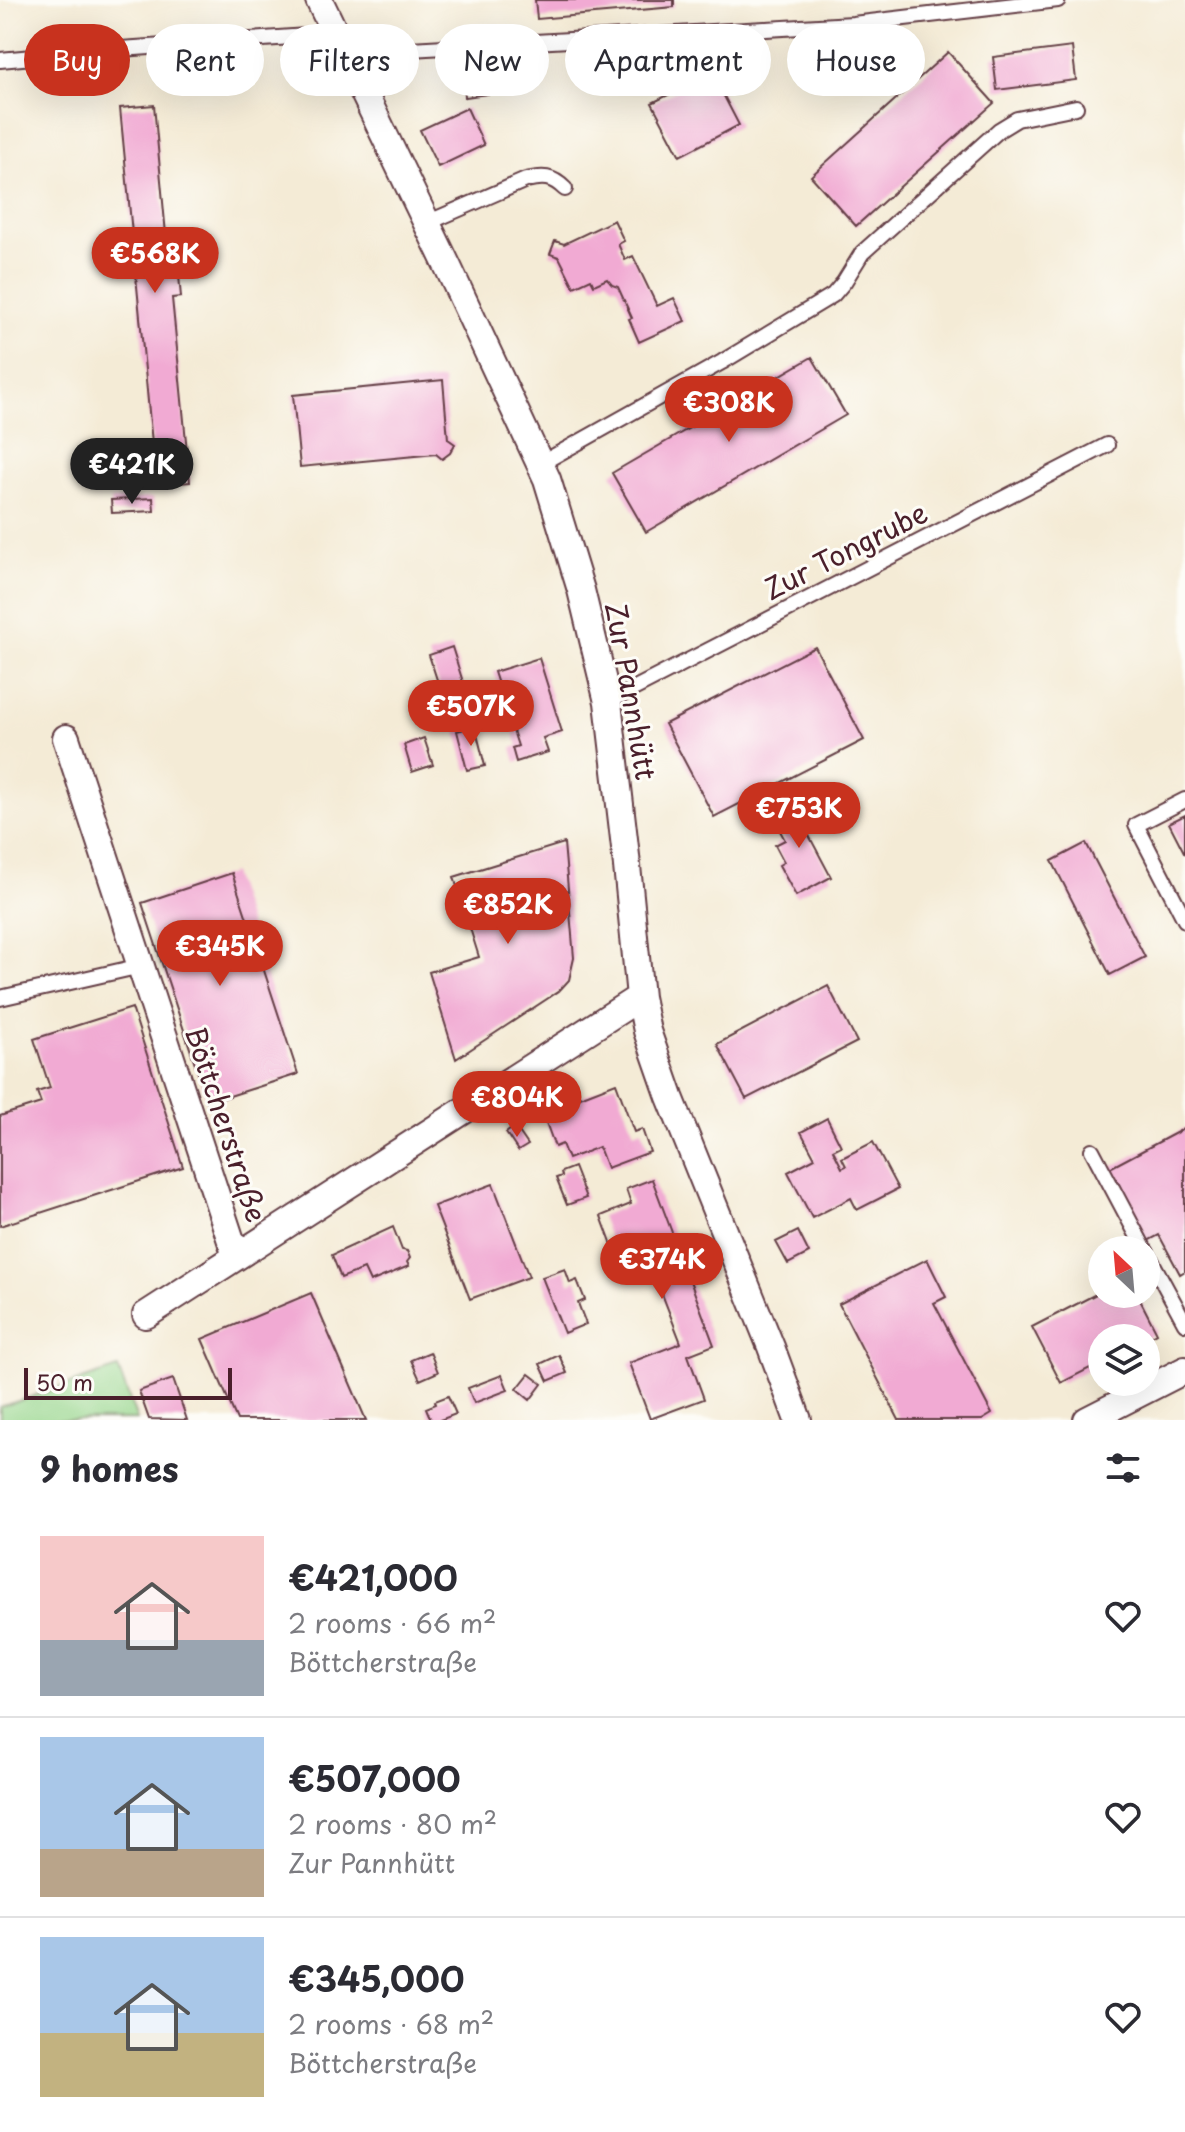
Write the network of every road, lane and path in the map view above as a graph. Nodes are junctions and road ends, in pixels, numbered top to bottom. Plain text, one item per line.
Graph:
1 (319, 0) edge
2 (1058, 0) edge
3 (331, 24) edge
4 (280, 38) edge
5 (419, 48) edge
6 (0, 60) edge
7 (365, 96) edge
8 (1076, 107) dead end
9 (565, 189) dead end
10 (427, 223) junction
11 (1107, 445) dead end
12 (540, 464) junction
13 (608, 702) junction
14 (66, 738) dead end
15 (1185, 800) edge
16 (1185, 920) edge
17 (141, 966) junction
18 (640, 997) junction
19 (0, 998) edge
20 (1092, 1150) dead end
21 (1138, 1236) edge
22 (236, 1256) junction
23 (1160, 1276) edge
24 (146, 1315) dead end
25 (1185, 1323) edge
26 (1185, 1370) edge
27 (798, 1420) edge
28 (1087, 1420) edge

1 - 3 street, Zur Pannhütt
2 - 5 lane
4 - 6 lane
7 - 10 street, Zur Pannhütt
8 - 12 lane
9 - 10 lane
10 - 12 street, Zur Pannhütt
11 - 13 lane, Zur Tongrube
12 - 13 street, Zur Pannhütt
13 - 18 street, Zur Pannhütt
14 - 17 street, Böttcherstraße
15 - 16 lane
17 - 19 lane
17 - 22 street, Böttcherstraße
18 - 22 street, Böttcherstraße
18 - 27 street, Zur Pannhütt
20 - 21 lane
22 - 24 street, Böttcherstraße
23 - 25 lane
26 - 28 street

